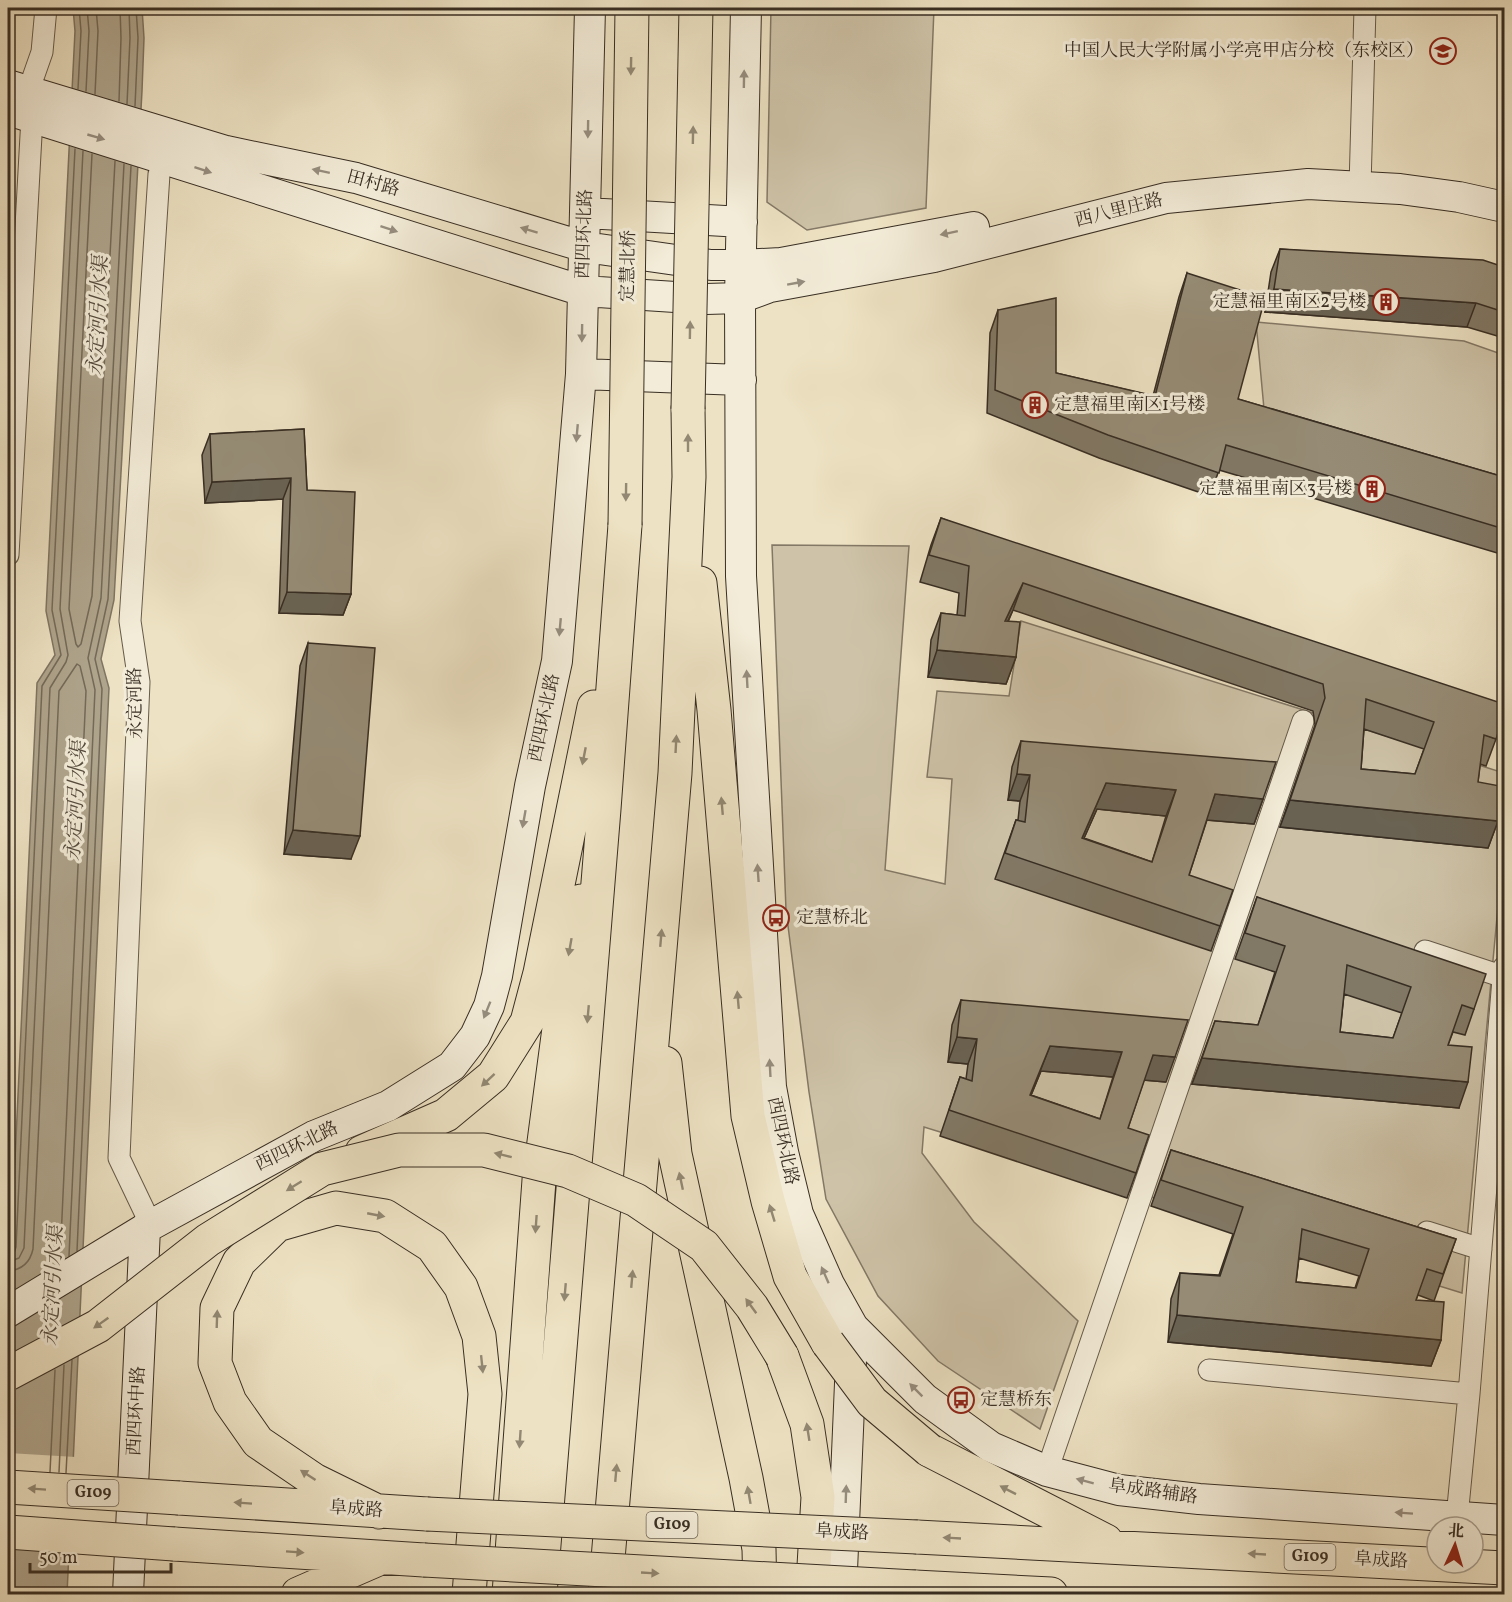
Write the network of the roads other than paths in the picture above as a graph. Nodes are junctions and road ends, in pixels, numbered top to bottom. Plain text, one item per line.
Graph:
1 (45, 8) edge
2 (590, 8) edge
3 (632, 8) edge
4 (696, 8) edge
5 (746, 8) edge
6 (1365, 8) edge
7 (28, 104) edge
8 (152, 152) junction
9 (1361, 180) junction
10 (1504, 193) edge
11 (1504, 207) edge
12 (586, 213) junction
13 (742, 222) junction
14 (585, 247) junction
15 (741, 265) junction
16 (584, 291) junction
17 (740, 298) junction
18 (582, 374) junction
19 (741, 380) junction
20 (688, 477) junction
21 (8, 555) edge
22 (621, 576) junction
23 (1303, 721) dead end
24 (1425, 951) edge
25 (1504, 972) edge
26 (657, 986) junction
27 (1153, 1161) junction
28 (1176, 1167) edge
29 (322, 1169) junction
30 (148, 1226) junction
31 (1413, 1234) edge
32 (1481, 1249) junction
33 (8, 1312) edge
34 (840, 1335) junction
35 (1209, 1370) dead end
36 (8, 1374) edge
37 (1469, 1394) junction
38 (1047, 1471) junction
39 (8, 1487) edge
40 (379, 1512) junction
41 (1428, 1515) edge
42 (1457, 1515) edge
43 (1485, 1519) edge
44 (1504, 1520) edge
45 (8, 1532) edge
46 (1115, 1546) junction
47 (381, 1558) junction
48 (1504, 1568) edge
49 (519, 1593) edge
50 (128, 1594) edge
51 (298, 1594) edge
52 (469, 1594) edge
53 (605, 1594) edge
54 (760, 1594) edge
55 (811, 1594) edge
56 (842, 1594) edge
57 (1051, 1594) edge

1 - 7 street
2 -> 12 main road, 西四环北路
3 -> 22 highway, 定慧北桥, bridge
20 -> 4 highway, bridge
13 -> 5 main road, 西四环北路
6 - 9 street
7 - 8 main road, 田村路
7 - 21 street
14 -> 8 main road, 田村路
8 -> 16 main road, 田村路
8 - 30 street, 永定河路
9 - 10 main road, 西八里庄路
9 - 11 main road, 西八里庄路
9 -> 15 main road, 西八里庄路
17 -> 9 main road, 西八里庄路
12 - 13 main road
12 - 14 main road, 西四环北路
13 - 15 main road, 西四环北路
14 - 15 main road, 田村路
14 - 16 main road, 西四环北路
15 - 17 main road, 西四环北路
16 - 17 main road, 田村路
16 -> 18 main road, 西四环北路
17 - 19 main road, 西四环北路
18 - 19 main road
18 -> 30 main road, 西四环北路
34 -> 19 main road, 西四环北路
26 -> 20 highway
34 -> 20 highway
22 -> 29 highway, bridge
22 -> 49 highway
23 - 27 street
24 - 25 street
25 - 32 street
53 -> 26 highway
54 -> 26 highway
27 - 28 street
27 - 38 street
29 -> 36 highway, bridge
55 -> 29 highway, bridge
30 - 33 main road, 西四环北路
30 - 50 main road, 西四环中路
31 - 32 street
32 - 37 street
38 -> 34 main road, 阜成路辅路
46 -> 34 highway, bridge
56 -> 34 main road
35 - 37 street
37 - 42 street
41 -> 38 main road, 阜成路辅路
40 -> 39 highway, 阜成路 / G109, bridge
46 -> 40 highway, 阜成路 / G109, bridge
40 -> 52 highway
43 - 44 main road, 阜成路辅路
45 -> 47 highway, bridge
48 -> 46 highway, 阜成路 / G109
47 - 51 highway
47 -> 57 highway, bridge

